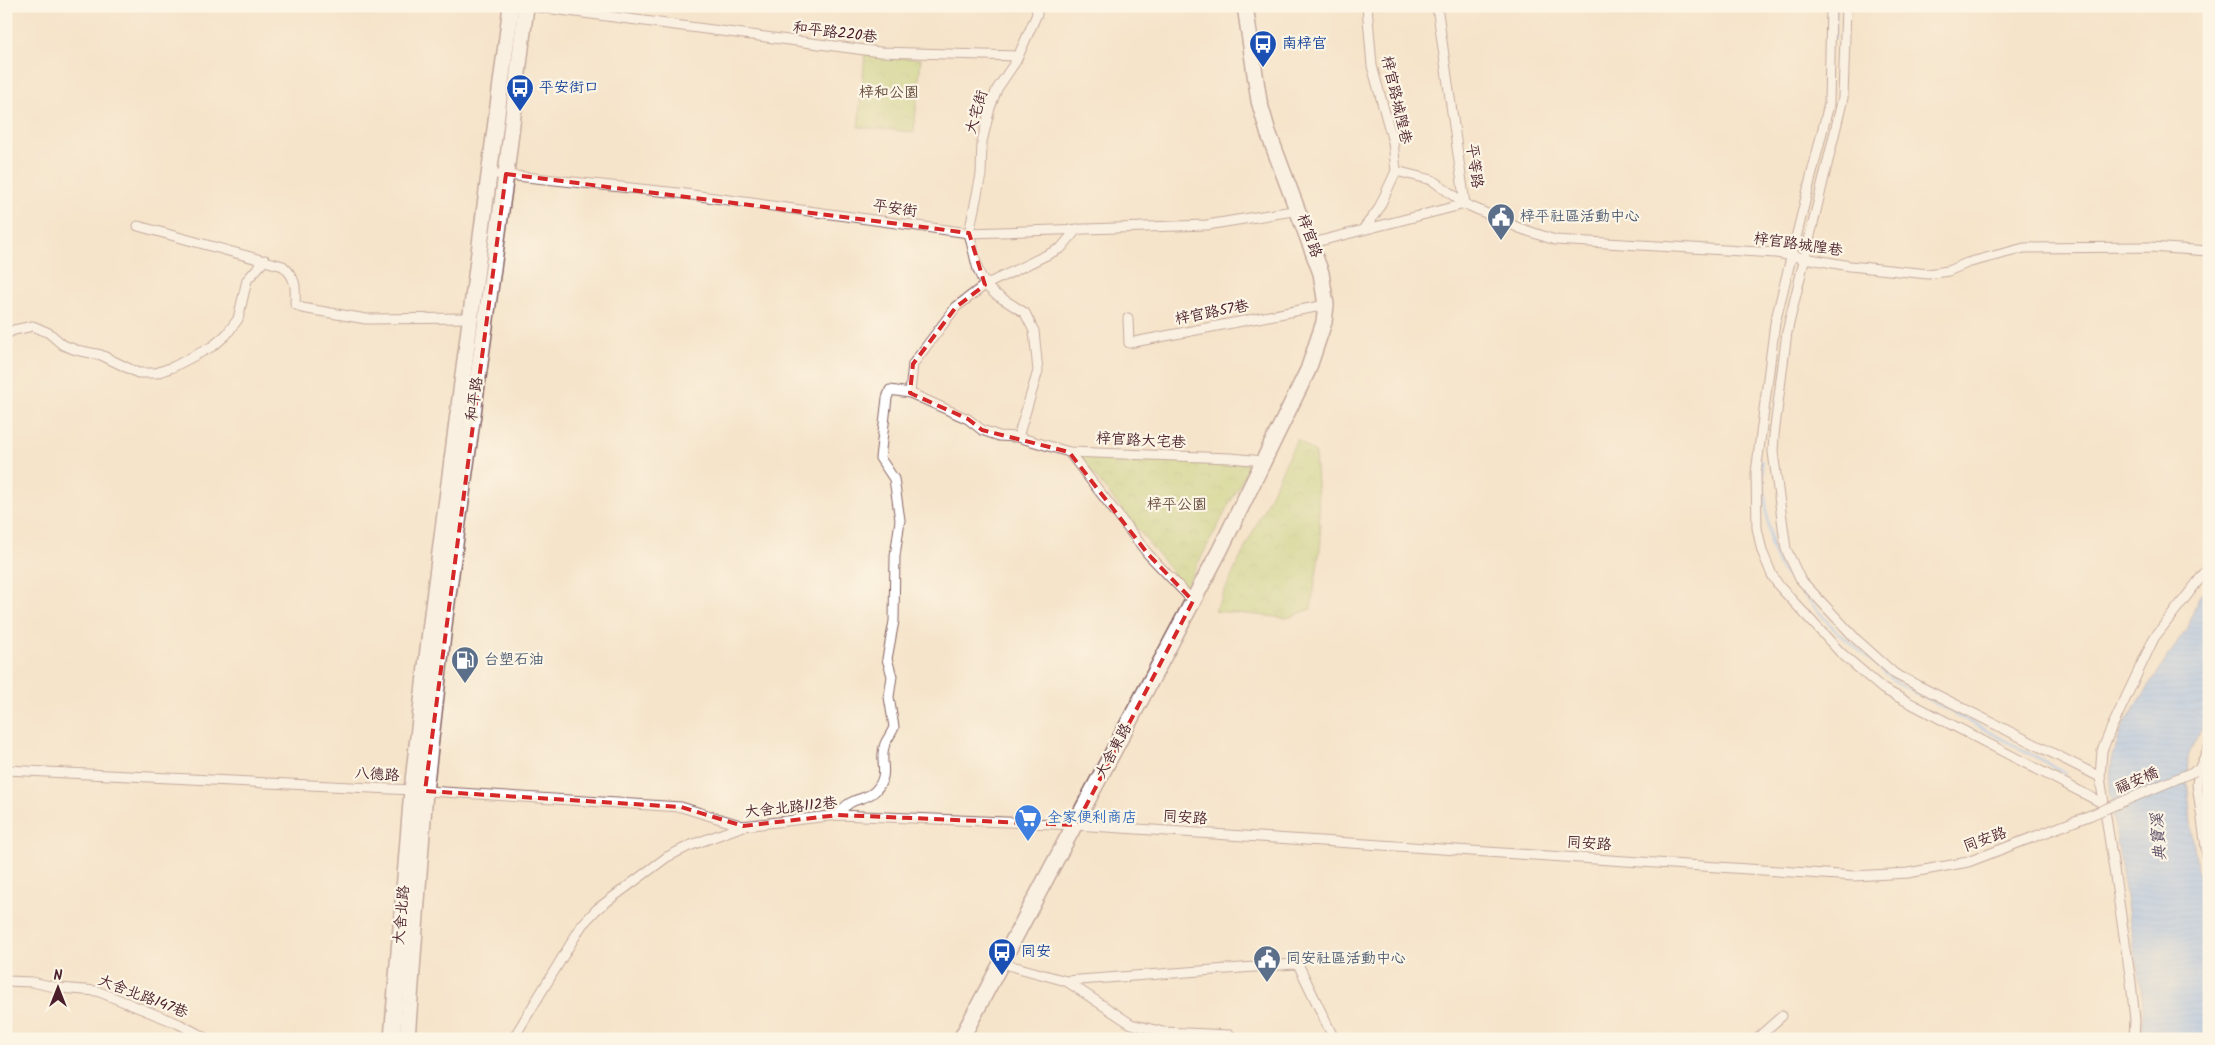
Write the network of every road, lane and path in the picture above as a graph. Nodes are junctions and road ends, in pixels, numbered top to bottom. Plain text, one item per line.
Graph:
1 (510, 6) edge
2 (526, 6) edge
3 (530, 6) edge
4 (1036, 6) edge
5 (1245, 6) edge
6 (1367, 6) edge
7 (1437, 6) edge
8 (1831, 6) edge
9 (1846, 6) edge
10 (1018, 56) junction
11 (1837, 86) junction
12 (1396, 171) junction
13 (488, 173) junction
14 (506, 174) junction
15 (1465, 204) junction
16 (1299, 210) junction
17 (138, 226) dead end
18 (1364, 228) junction
19 (1077, 229) junction
20 (969, 233) junction
21 (1312, 244) junction
22 (2209, 252) edge
23 (1792, 255) junction
24 (1805, 257) junction
25 (265, 260) junction
26 (985, 285) junction
27 (1326, 305) junction
28 (470, 318) junction
29 (1128, 318) dead end
30 (6, 334) edge
31 (910, 393) junction
32 (1018, 437) junction
33 (1069, 452) junction
34 (1264, 462) junction
35 (449, 475) junction
36 (465, 477) junction
37 (2209, 567) edge
38 (1193, 601) junction
39 (2209, 747) edge
40 (2209, 765) edge
41 (6, 770) edge
42 (2197, 770) junction
43 (2100, 777) junction
44 (419, 791) junction
45 (2104, 804) junction
46 (838, 815) junction
47 (2091, 815) joint
48 (1076, 824) junction
49 (743, 826) junction
50 (2209, 869) edge
51 (1001, 963) junction
52 (6, 981) edge
53 (1066, 981) junction
54 (1782, 1016) dead end
55 (208, 1039) edge
56 (392, 1039) edge
57 (407, 1039) edge
58 (513, 1039) edge
59 (961, 1039) edge
60 (1236, 1039) edge
61 (1334, 1039) edge
62 (1756, 1039) edge
63 (2134, 1039) edge

1 - 13 main road, 和平路
2 - 14 main road, 和平路
3 - 10 street, 和平路220巷
4 - 10 street, 大宅街
5 - 16 main road, 梓官路
6 - 12 street, 梓官路城隍巷
7 - 15 street, 平等路
8 - 11 street
9 - 11 street
10 - 20 street, 大宅街
11 - 23 street
11 - 24 street
12 - 15 street, 梓官路城隍巷
12 - 18 street
13 - 14 street, 平安街
13 - 28 main road, 和平路
14 - 20 street, 平安街
14 - 36 main road, 和平路
15 - 18 street, 平等路
15 - 23 street, 梓官路城隍巷
16 - 19 street, 平安街
16 - 21 main road, 梓官路
17 - 25 street
18 - 21 street, 平等路
19 - 20 street, 平安街
19 - 26 street
20 - 26 street
21 - 27 main road, 梓官路
22 - 24 street, 梓官路城隍巷
23 - 24 street, 梓官路城隍巷
23 - 45 street
24 - 43 street
25 - 28 street
25 - 30 street
26 - 31 street
26 - 32 street
27 - 29 street, 梓官路57巷
27 - 34 main road, 梓官路
28 - 35 main road, 和平路
31 - 32 street, 梓官路大宅巷
31 - 46 street, 梓官路大宅巷
32 - 33 street, 梓官路大宅巷
33 - 34 street, 梓官路大宅巷
33 - 38 street
34 - 38 main road, 大舍東路
35 - 36 main road
35 - 44 main road, 和平路
36 - 44 main road, 和平路
37 - 43 street
38 - 48 main road, 大舍東路
39 - 42 street
40 - 42 street, 福安橋
41 - 44 street, 八德路
42 - 47 street, 福安橋, bridge
42 - 50 street
43 - 45 street
44 - 49 street, 八德路
44 - 56 main road, 大舍北路
44 - 57 main road, 大舍北路
45 - 63 street
46 - 48 street, 大舍北路112巷
46 - 49 street, 大舍北路112巷
47 - 48 street, 同安路
48 - 51 main road, 大舍東路
49 - 58 street, 大舍北路112巷
51 - 53 street
51 - 59 main road, 大舍東路
52 - 55 street, 大舍北路147巷
53 - 60 street
53 - 61 street
54 - 62 street

